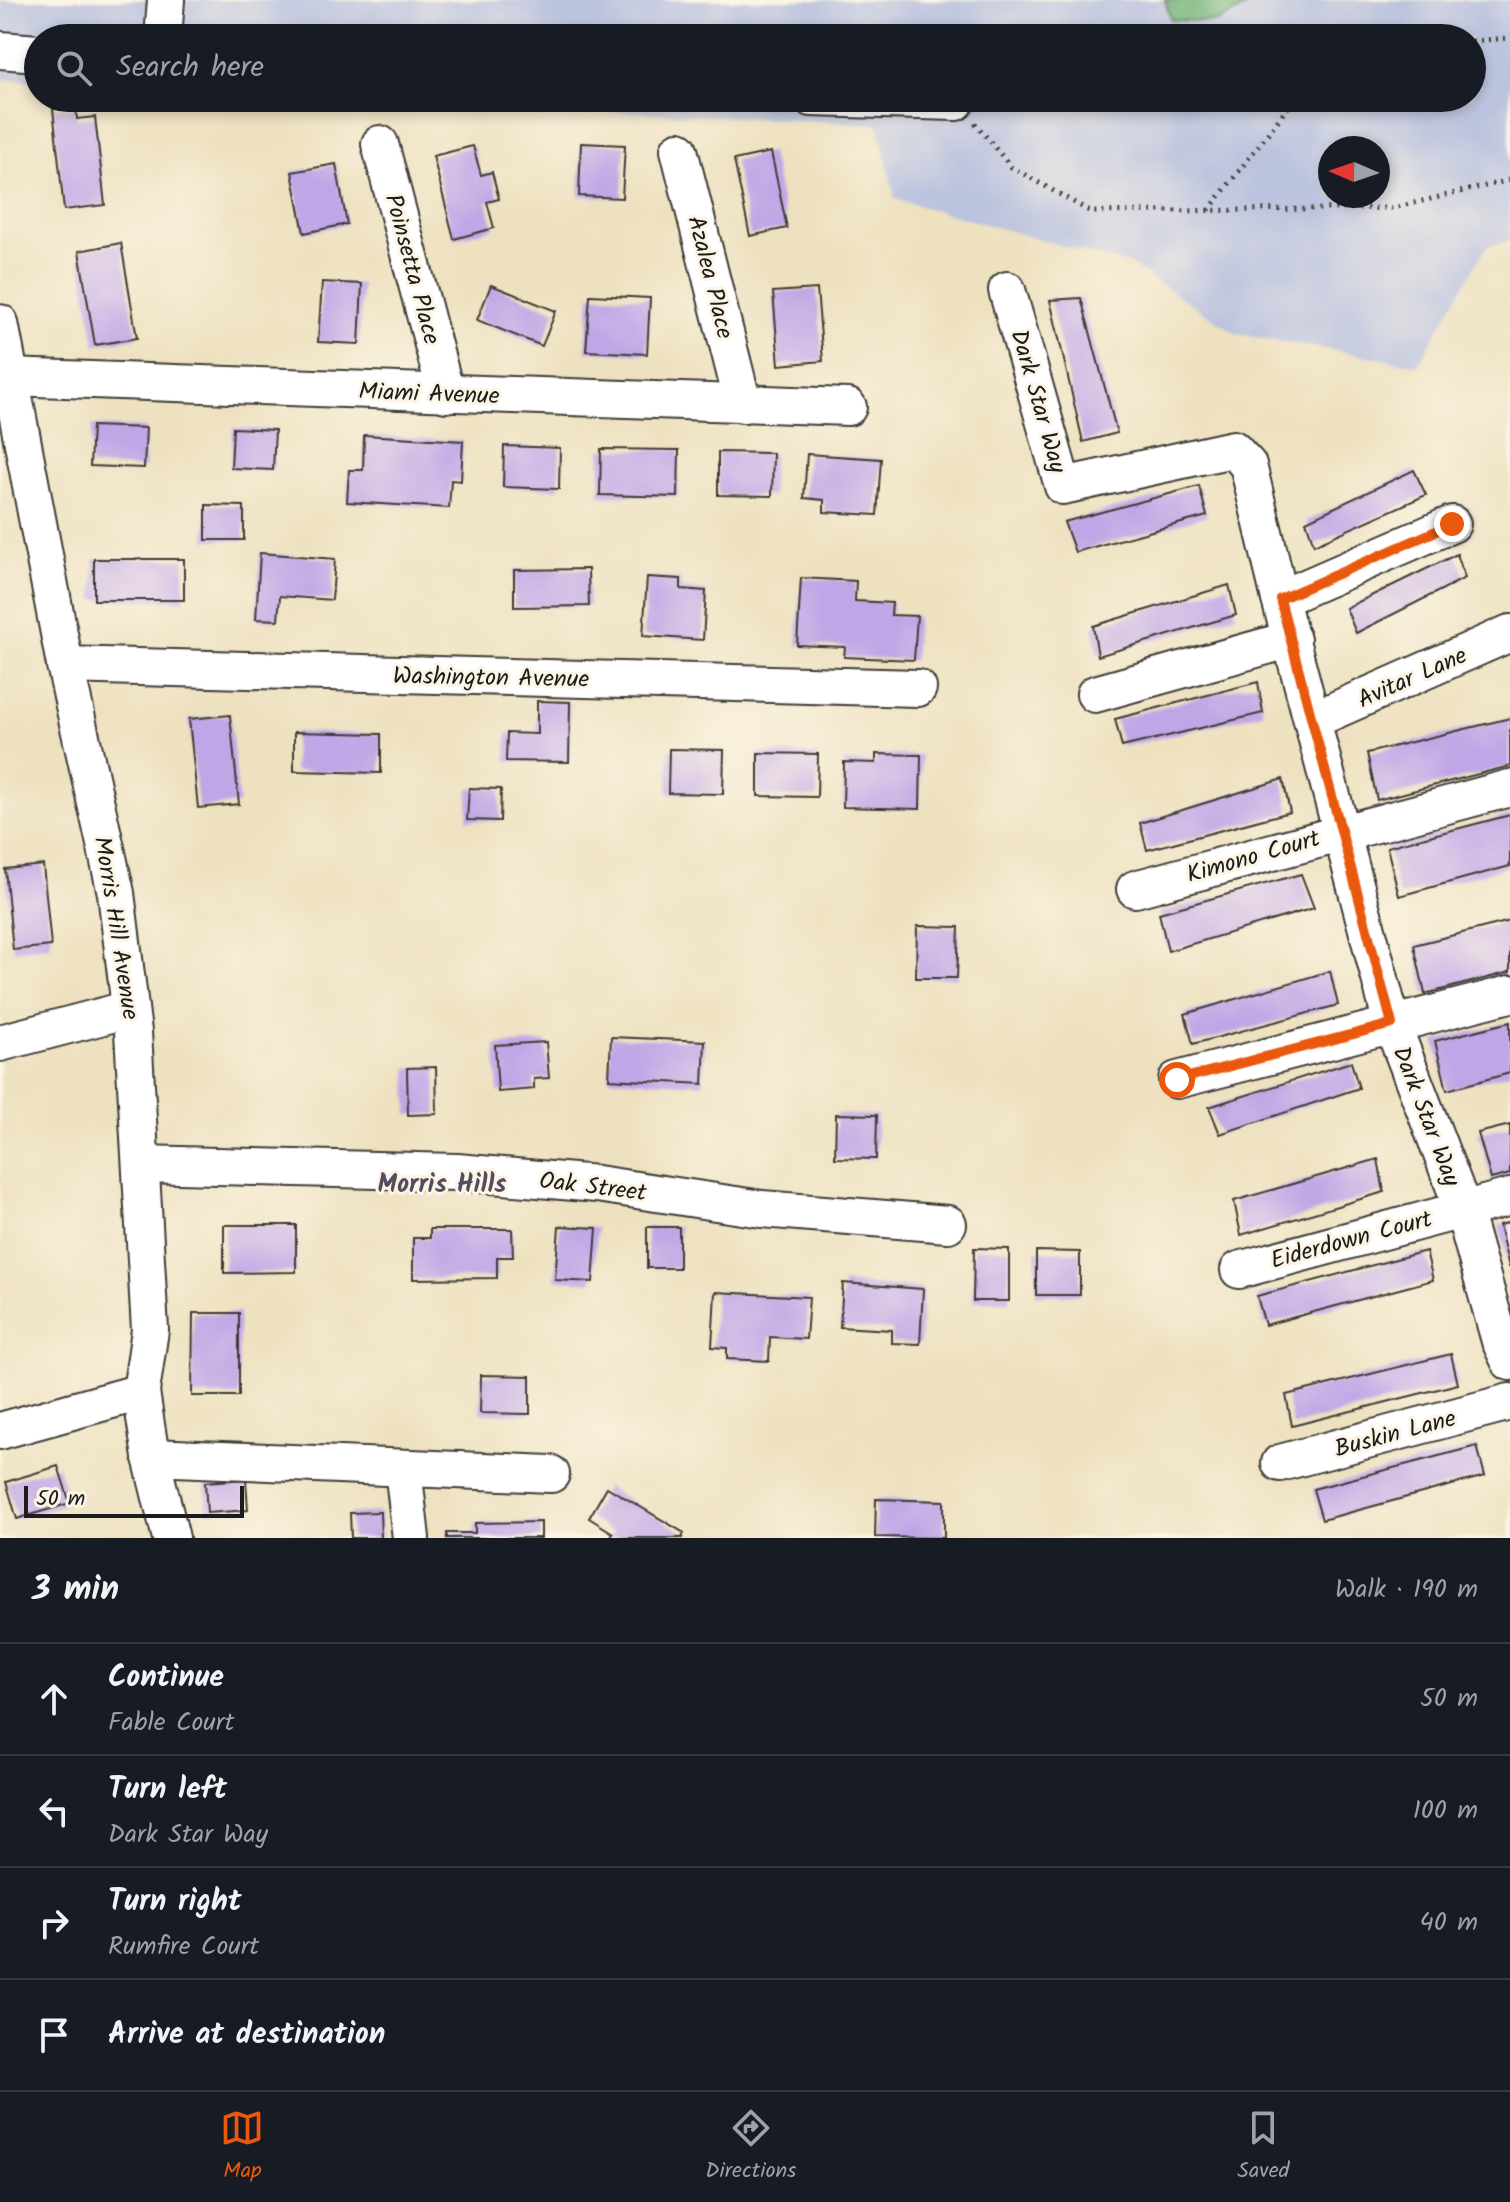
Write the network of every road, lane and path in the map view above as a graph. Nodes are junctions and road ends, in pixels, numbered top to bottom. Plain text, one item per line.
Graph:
1 (166, 0) edge
2 (164, 24) edge
3 (1510, 38) edge
4 (1486, 40) edge
5 (0, 50) edge
6 (24, 52) edge
7 (964, 112) edge
8 (1284, 112) edge
9 (380, 144) dead end
10 (679, 150) dead end
11 (1510, 180) edge
12 (1208, 210) junction
13 (1007, 290) dead end
14 (0, 323) edge
15 (9, 377) junction
16 (446, 394) junction
17 (743, 404) junction
18 (848, 407) dead end
19 (1452, 524) dead end
20 (1280, 599) junction
21 (1510, 633) edge
22 (1292, 639) junction
23 (65, 665) junction
24 (918, 688) dead end
25 (1095, 694) dead end
26 (1313, 720) junction
27 (1510, 788) edge
28 (1343, 831) junction
29 (1135, 889) dead end
30 (1510, 994) edge
31 (130, 1009) junction
32 (1392, 1024) junction
33 (0, 1043) edge
34 (1177, 1080) dead end
35 (141, 1164) junction
36 (1510, 1197) edge
37 (1463, 1209) junction
38 (948, 1224) dead end
39 (1239, 1270) dead end
40 (1510, 1362) edge
41 (141, 1392) junction
42 (1510, 1402) edge
43 (0, 1431) edge
44 (151, 1457) junction
45 (1280, 1463) dead end
46 (403, 1468) junction
47 (551, 1474) dead end
48 (171, 1538) edge
49 (411, 1538) edge

1 - 2 street
3 - 4 path
5 - 6 street
7 - 12 path
8 - 12 path
9 - 16 street, Poinsetta Place
10 - 17 street, Azalea Place
11 - 12 path
13 - 20 street, Dark Star Way
14 - 15 street, Morris Hill Avenue
15 - 16 street, Miami Avenue
15 - 23 street, Morris Hill Avenue
16 - 17 street, Miami Avenue
17 - 18 street, Miami Avenue
19 - 20 street
20 - 22 street, Dark Star Way
21 - 26 street, Avitar Lane
22 - 25 street
22 - 26 street, Dark Star Way
23 - 24 street, Washington Avenue
23 - 31 street, Morris Hill Avenue
26 - 28 street, Dark Star Way
27 - 28 street, Kimono Court
28 - 29 street, Kimono Court
28 - 32 street, Dark Star Way
30 - 32 street
31 - 33 street
31 - 35 street, Morris Hill Avenue
32 - 34 street
32 - 37 street, Dark Star Way
35 - 38 street, Oak Street
35 - 41 street, Morris Hill Avenue
36 - 37 street, Eiderdown Court
37 - 39 street, Eiderdown Court
37 - 40 street, Dark Star Way
41 - 43 street
41 - 44 street, Morris Hill Avenue
42 - 45 street, Buskin Lane
44 - 46 street
44 - 48 street, Morris Hill Avenue
46 - 47 street
46 - 49 street

